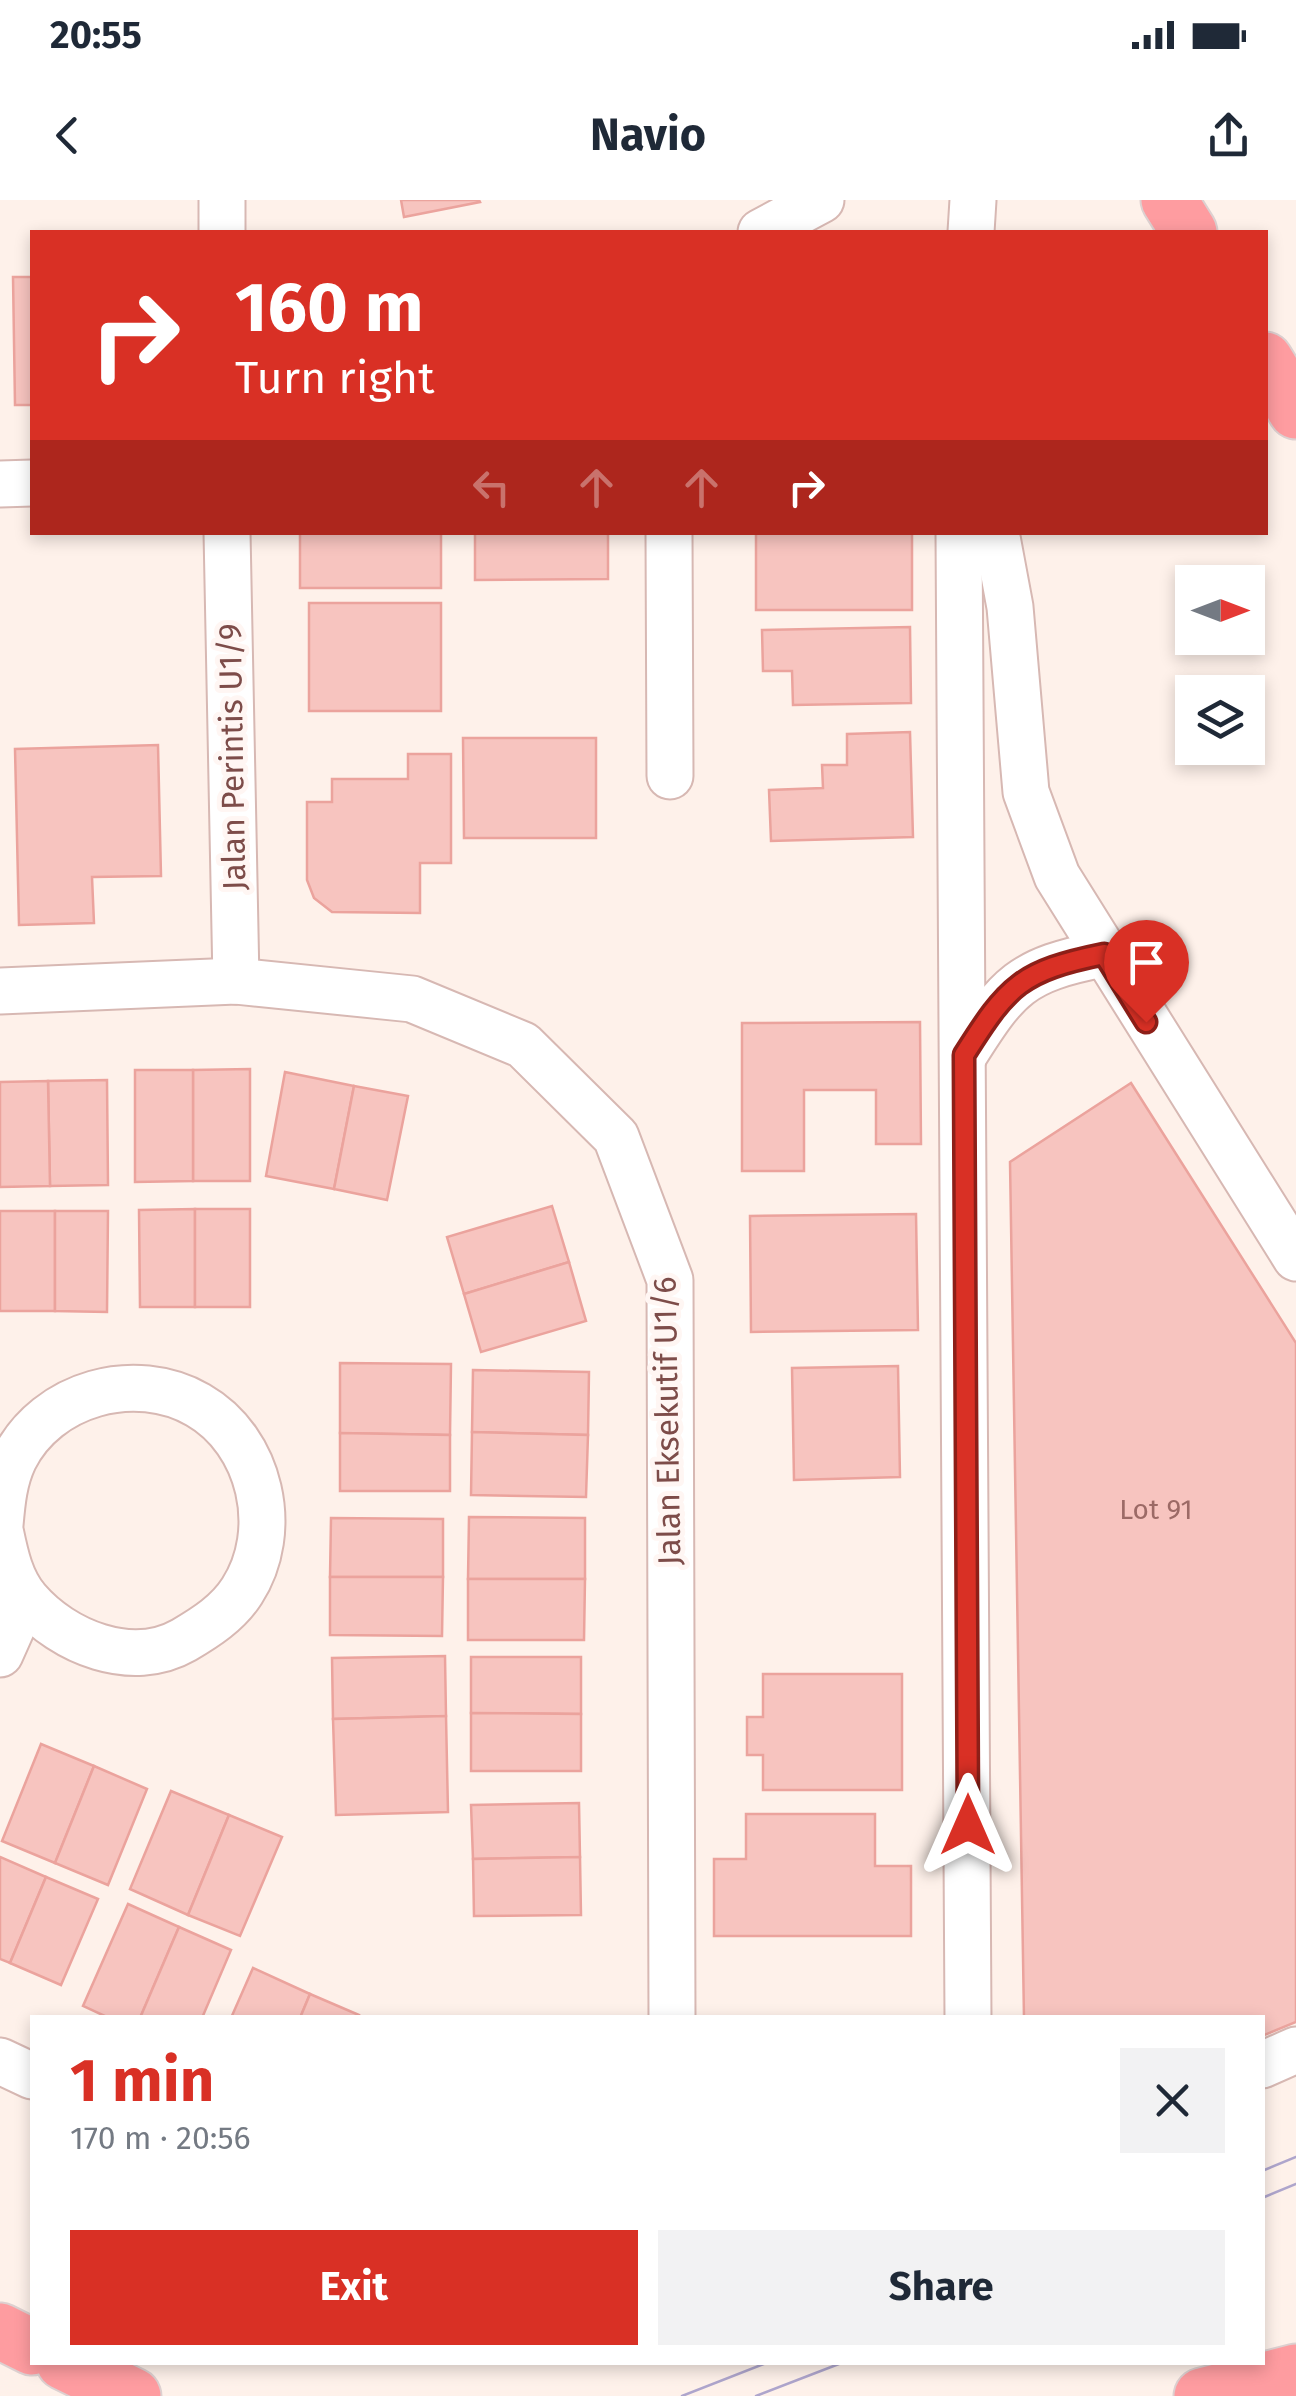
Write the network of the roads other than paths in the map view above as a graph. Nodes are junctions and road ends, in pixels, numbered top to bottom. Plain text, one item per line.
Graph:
1 (222, 200) edge
2 (820, 200) edge
3 (972, 200) edge
4 (1170, 200) edge
5 (222, 230) edge
6 (766, 230) edge
7 (971, 230) edge
8 (1188, 230) edge
9 (1268, 365) edge
10 (1296, 412) edge
11 (30, 483) edge
12 (0, 484) edge
13 (227, 535) edge
14 (669, 535) edge
15 (959, 535) edge
16 (997, 535) edge
17 (670, 776) dead end
18 (1104, 954) junction
19 (236, 981) junction
20 (0, 991) edge
21 (964, 1055) junction
22 (1296, 1258) edge
23 (8, 1448) edge
24 (0, 1527) edge
25 (25, 1598) junction
26 (0, 1654) edge
27 (672, 2015) edge
28 (968, 2015) edge
29 (1296, 2050) edge
30 (0, 2061) edge
31 (1265, 2064) edge
32 (30, 2075) edge
33 (0, 2331) edge
34 (30, 2346) edge
35 (70, 2365) edge
36 (1296, 2372) edge
37 (133, 2396) edge
38 (1202, 2396) edge

1 - 5 street
2 - 6 street
3 - 7 street
4 - 8 highway
9 - 10 highway
11 - 12 street
13 - 19 street, Jalan Perintis U1/9
14 - 17 street
15 - 21 street
16 - 18 street
18 - 21 street
18 - 22 street
19 - 20 street, Jalan Eksekutif U1/6
19 - 27 street, Jalan Eksekutif U1/6
21 - 28 street
23 - 24 street
23 - 25 street
24 - 25 street
25 - 26 street
29 - 31 street
30 - 32 street
33 - 34 highway
35 - 37 highway
36 - 38 highway

